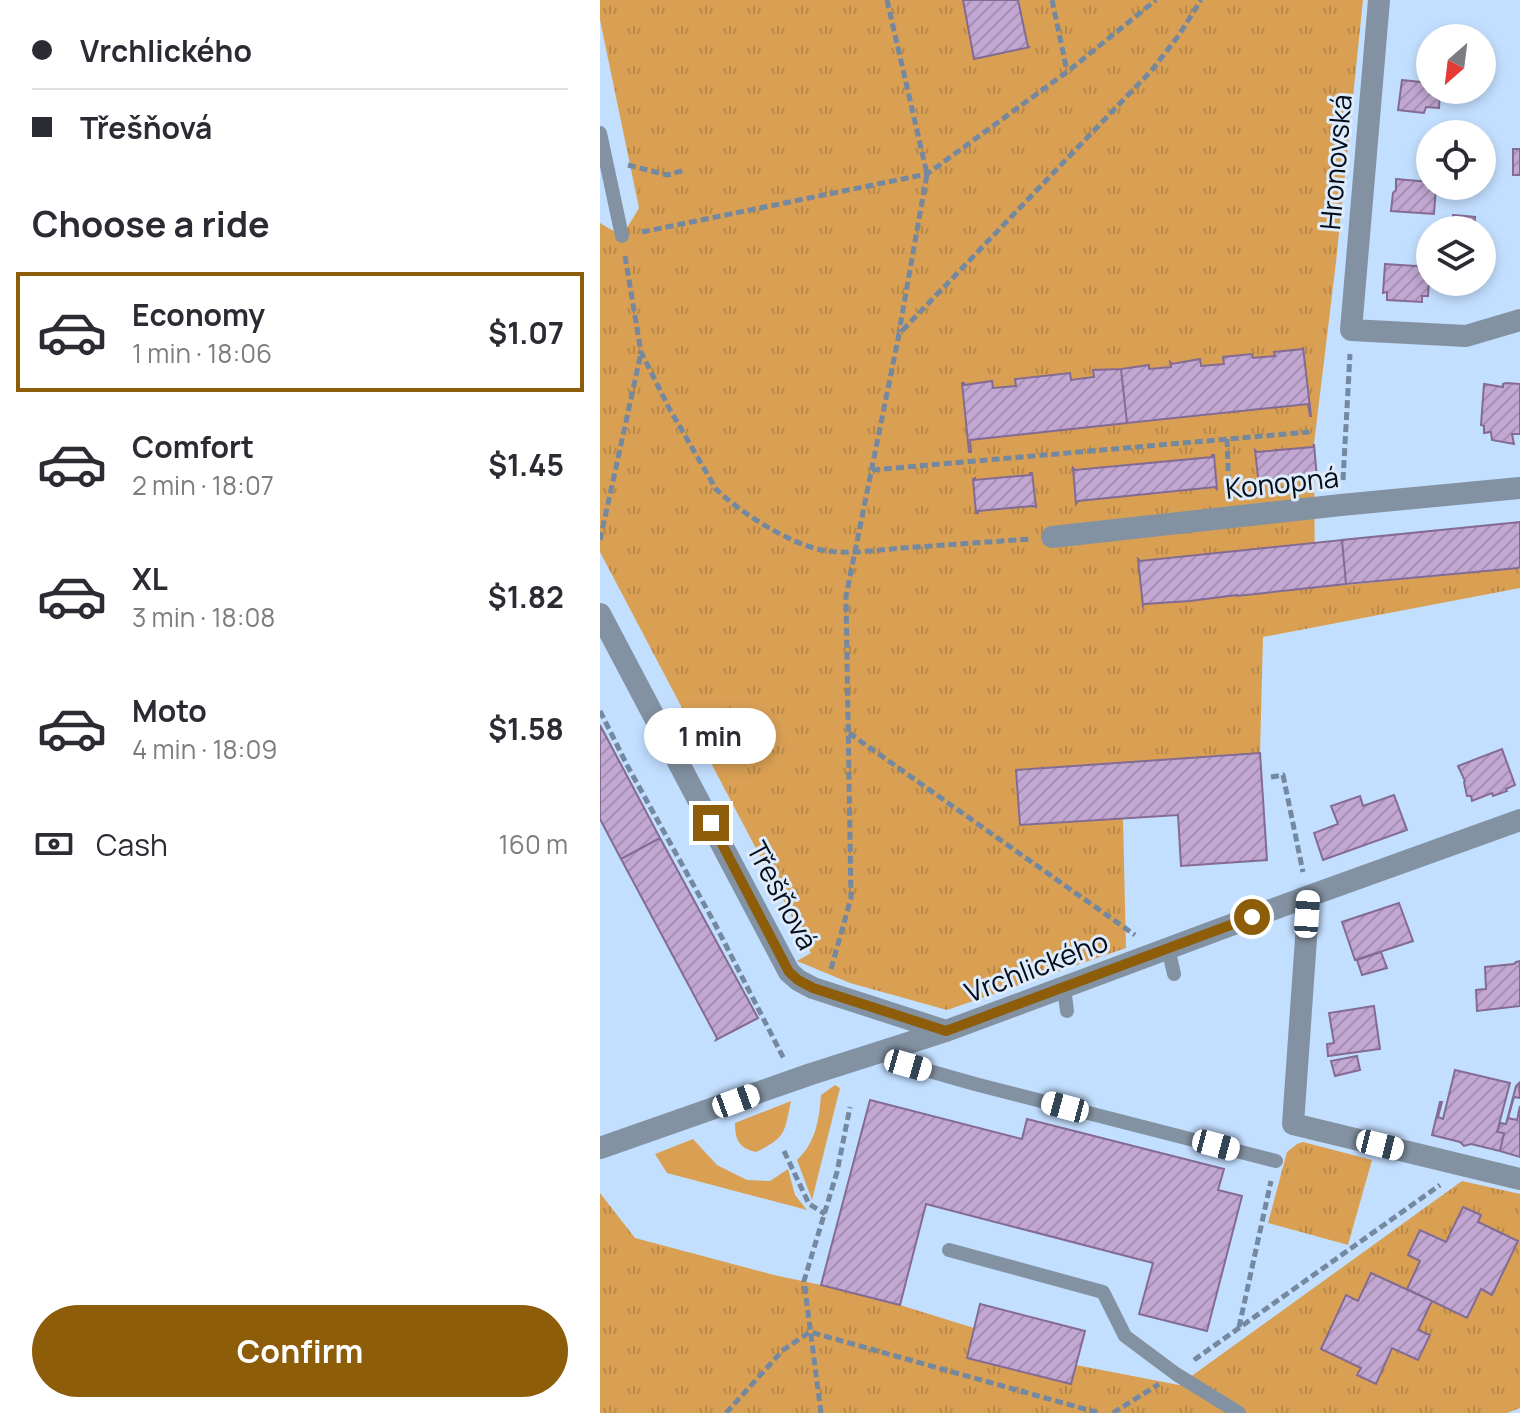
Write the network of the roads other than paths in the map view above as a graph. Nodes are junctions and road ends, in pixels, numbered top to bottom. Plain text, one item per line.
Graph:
1 (1379, 0) edge
2 (600, 133) edge
3 (622, 236) road end
4 (1520, 320) edge
5 (1520, 488) edge
6 (1052, 537) road end
7 (600, 614) edge
8 (1520, 820) edge
9 (1309, 896) junction
10 (1163, 950) junction
11 (1174, 974) dead end
12 (1064, 988) junction
13 (1067, 1011) dead end
14 (946, 1031) junction
15 (877, 1053) junction
16 (600, 1148) edge
17 (1276, 1161) road end
18 (1520, 1179) edge
19 (949, 1250) dead end
20 (1239, 1413) edge

1 - 4 street, Hronovská
2 - 3 lane
5 - 6 street, Konopná
7 - 14 street, Třešňová
8 - 9 street, Vrchlického
9 - 10 street, Vrchlického
9 - 18 street
10 - 11 lane
10 - 12 street, Vrchlického
12 - 13 lane
12 - 14 street, Vrchlického
14 - 15 street, Vrchlického
15 - 16 street, Vrchlického
15 - 17 lane
19 - 20 lane

